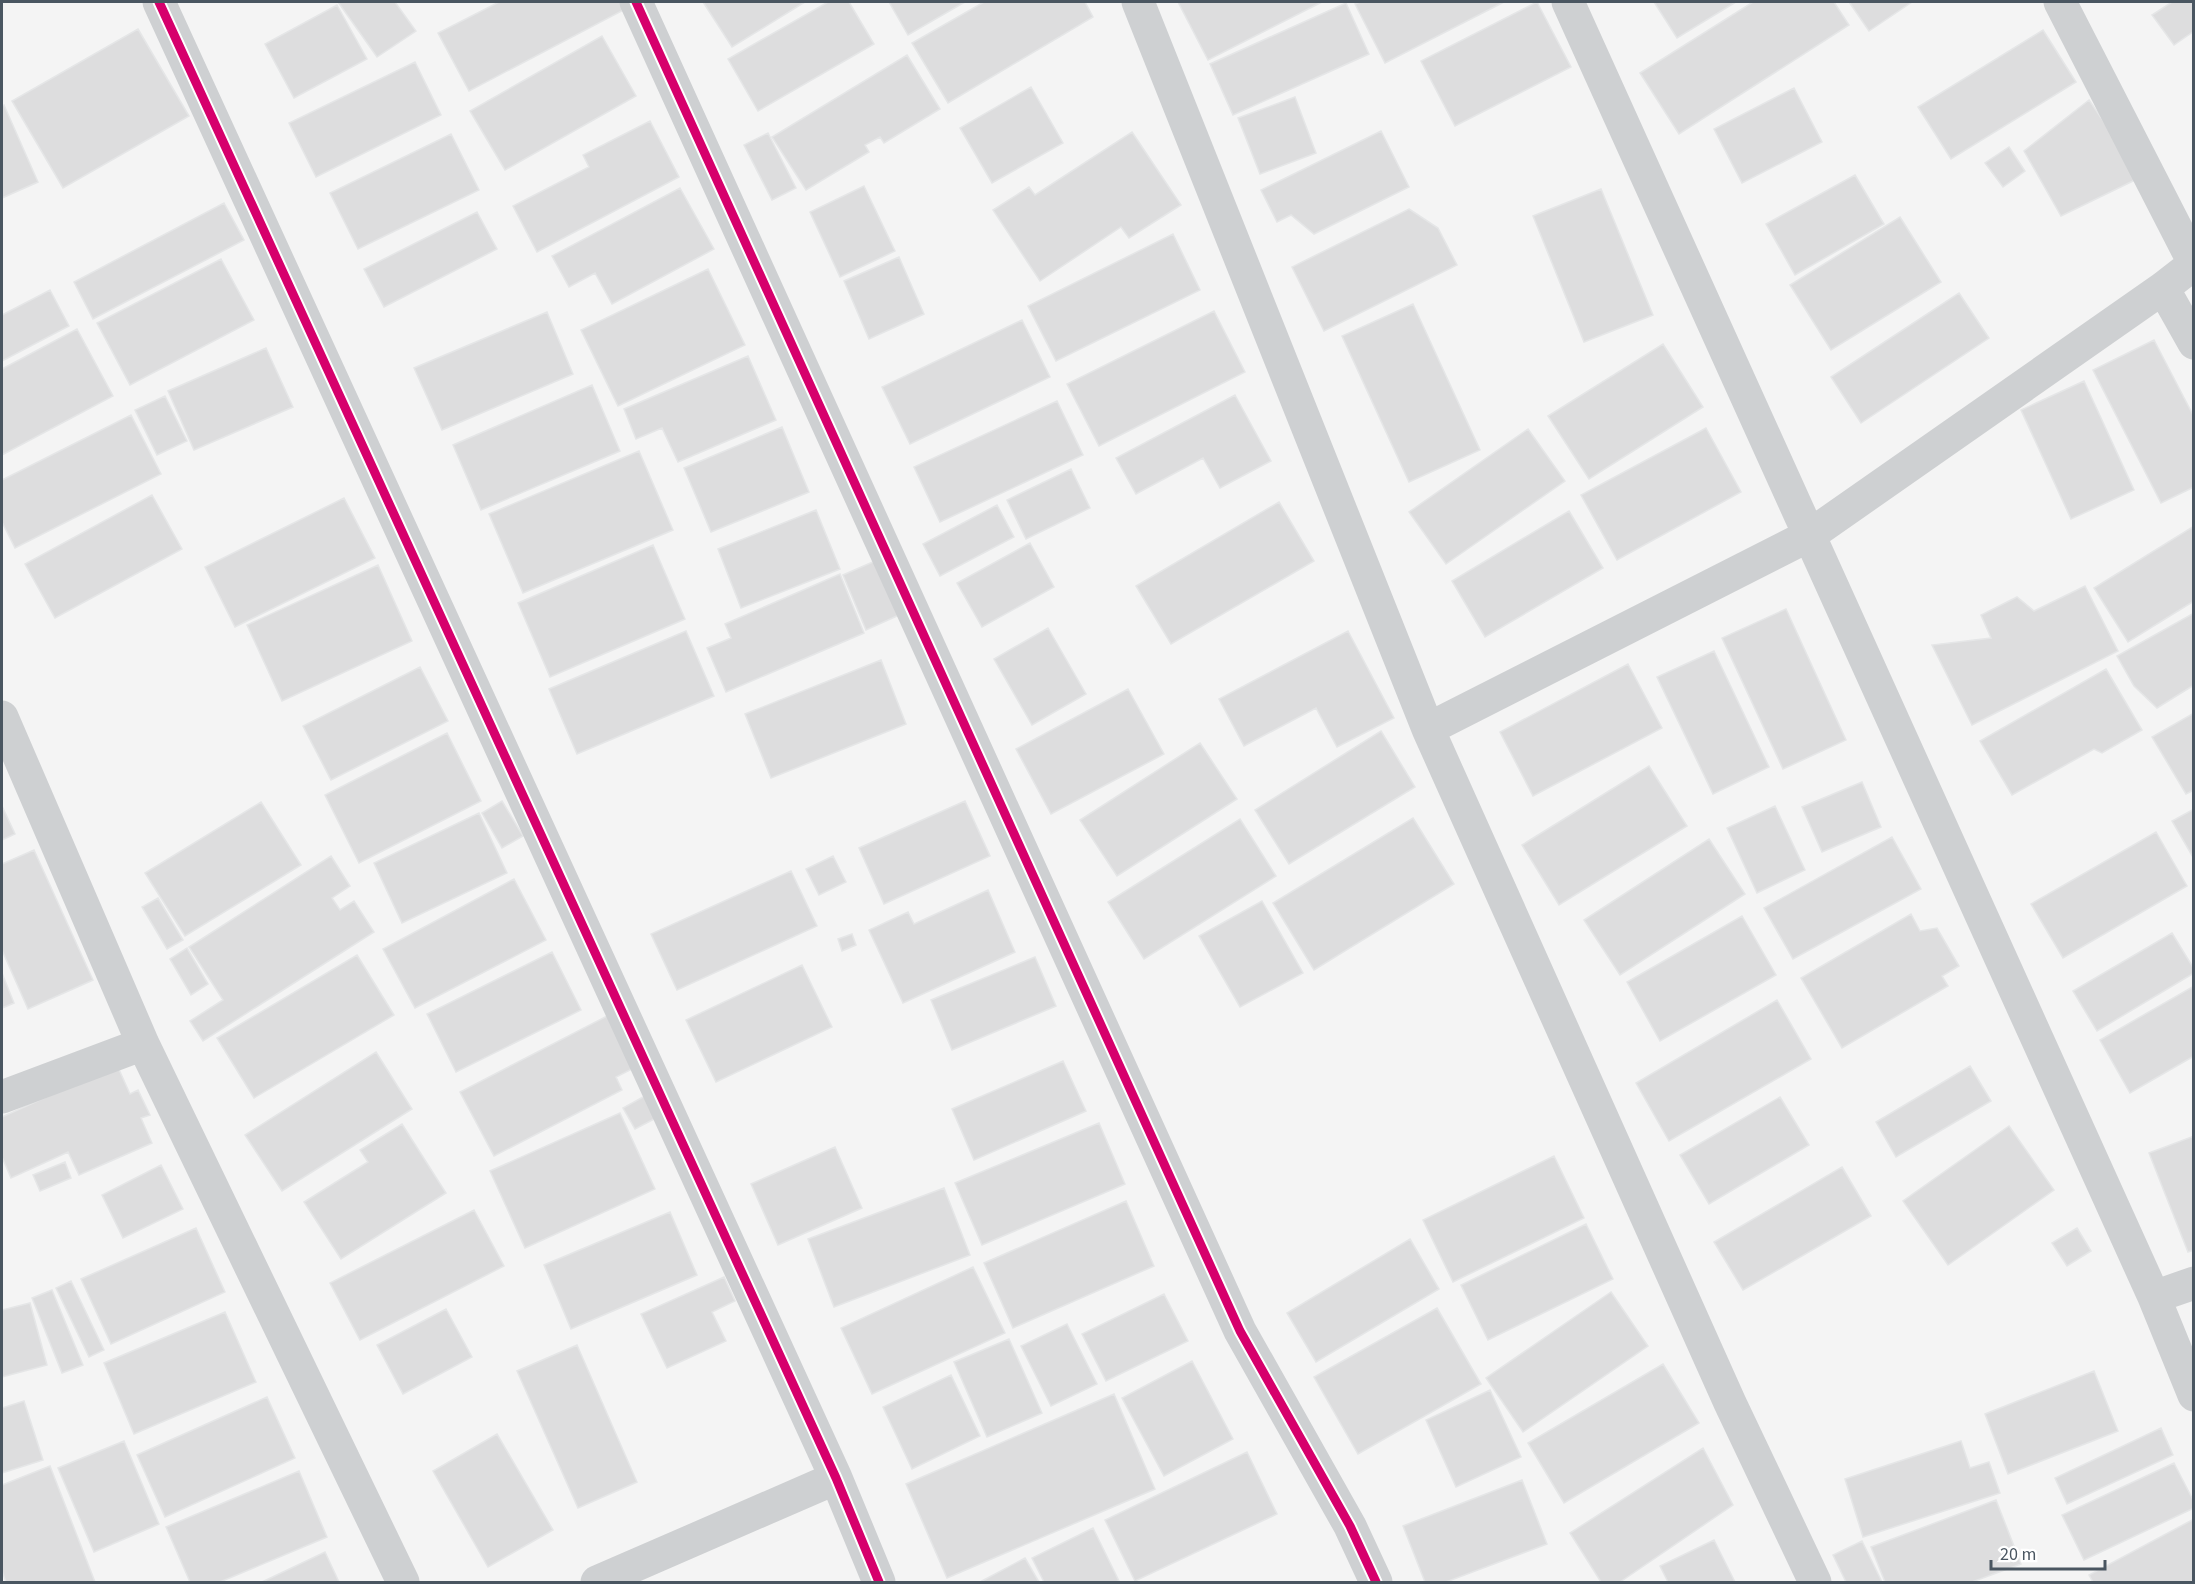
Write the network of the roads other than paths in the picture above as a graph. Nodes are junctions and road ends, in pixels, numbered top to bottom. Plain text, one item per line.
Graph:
1 (159, 2) edge
2 (636, 2) edge
3 (1138, 2) edge
4 (1568, 2) edge
5 (2060, 2) edge
6 (2193, 263) edge
7 (2163, 288) junction
8 (2193, 343) edge
9 (1810, 535) junction
10 (2, 717) edge
11 (1428, 729) junction
12 (143, 1044) junction
13 (2, 1097) edge
14 (2193, 1283) edge
15 (2154, 1297) junction
16 (2193, 1395) edge
17 (836, 1478) junction
18 (403, 1582) edge
19 (597, 1582) edge
20 (879, 1582) edge
21 (1376, 1582) edge
22 (1815, 1582) edge

1 - 17 street
2 - 21 street
3 - 11 street
4 - 9 street
5 - 6 street
6 - 7 street
7 - 8 street
7 - 9 street
9 - 11 street
9 - 15 street
10 - 12 street
11 - 22 street
12 - 13 street
12 - 18 street
14 - 15 street
15 - 16 street
17 - 19 street
17 - 20 street

